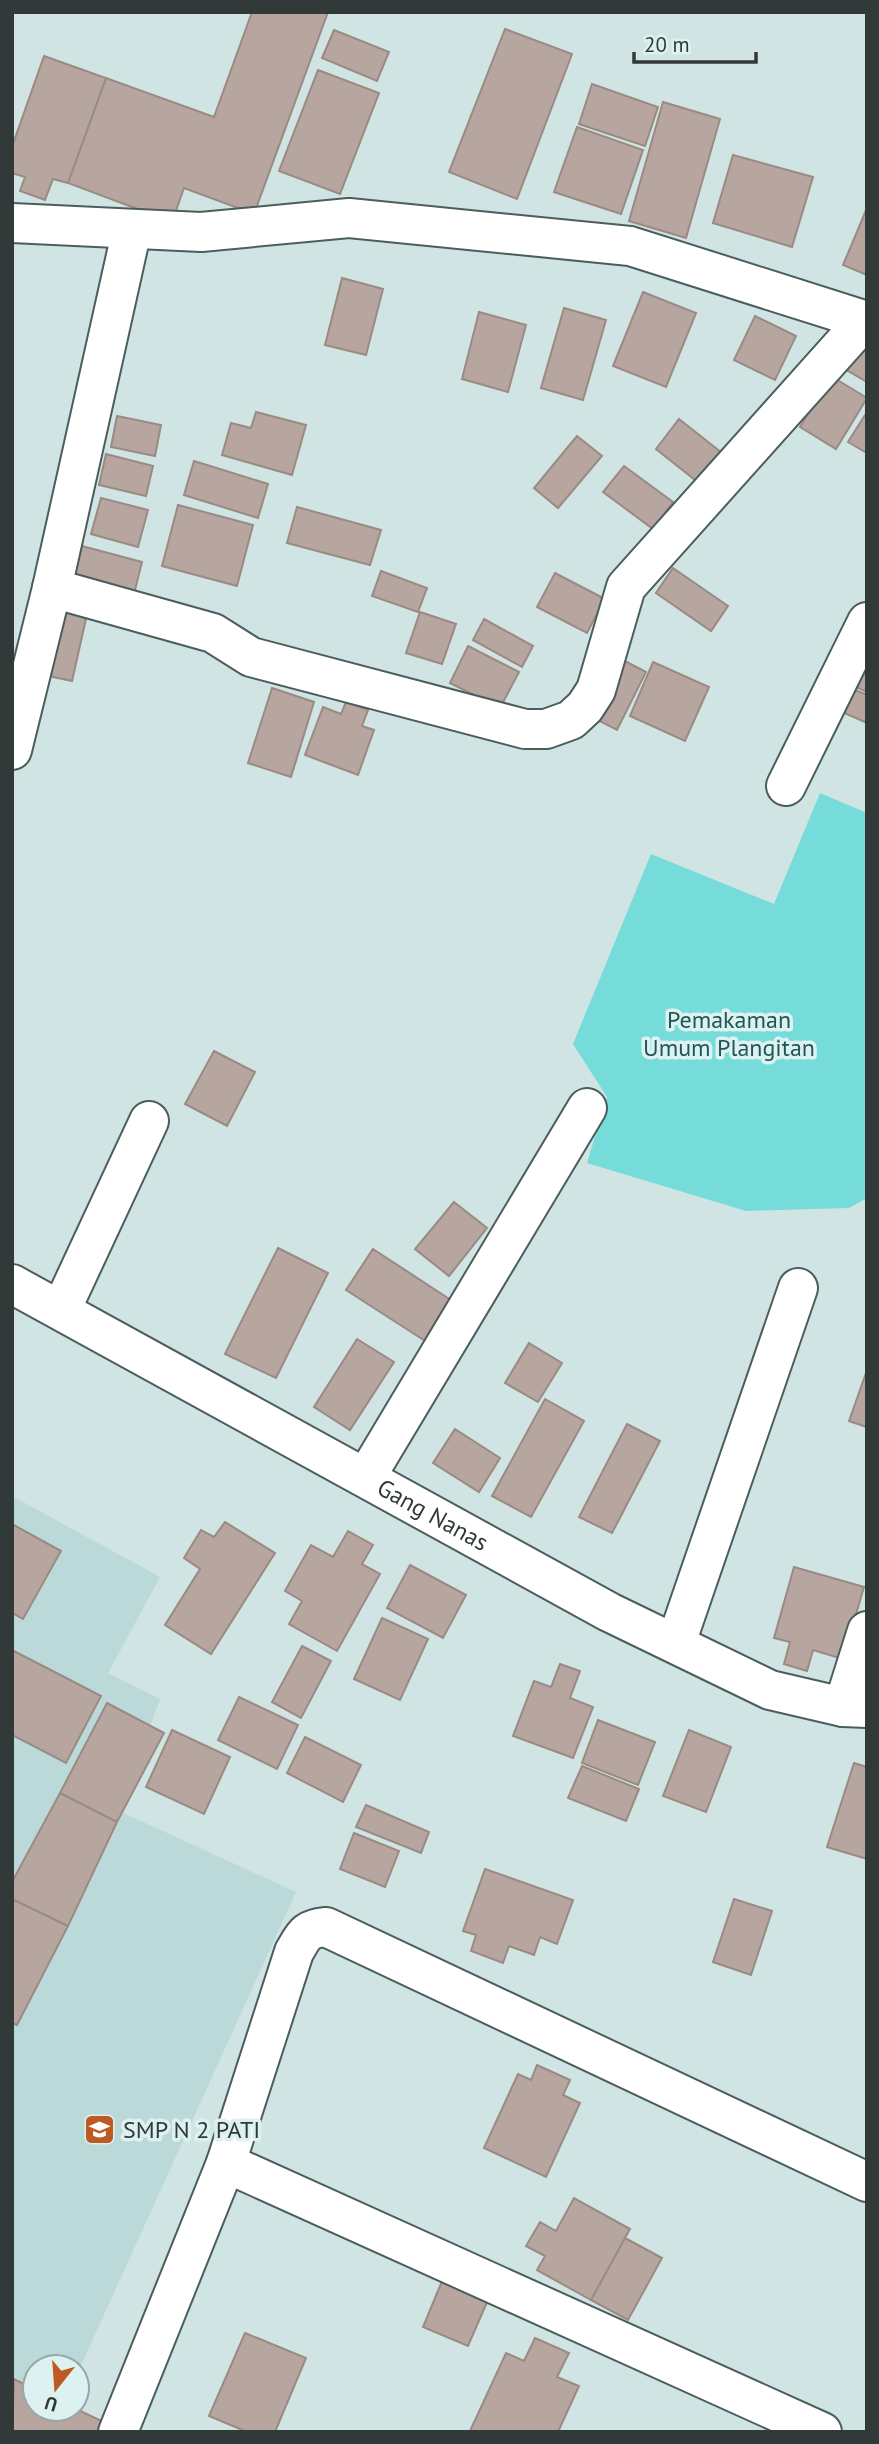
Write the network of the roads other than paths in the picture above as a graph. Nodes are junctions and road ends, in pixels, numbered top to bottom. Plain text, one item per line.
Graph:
1 (12, 223) edge
2 (132, 229) junction
3 (866, 321) edge
4 (52, 588) junction
5 (867, 622) edge
6 (12, 750) edge
7 (786, 786) dead end
8 (587, 1108) dead end
9 (149, 1121) dead end
10 (12, 1284) edge
11 (799, 1288) dead end
12 (61, 1310) junction
13 (366, 1477) junction
14 (867, 1631) edge
15 (676, 1643) junction
16 (855, 1708) edge
17 (226, 2163) junction
18 (867, 2182) edge
19 (131, 2428) edge
20 (822, 2432) edge

1 - 2 street
2 - 3 street
2 - 4 street
3 - 4 street
4 - 6 street
5 - 7 street
8 - 13 street
9 - 12 street
10 - 12 street, Gang Nanas
11 - 15 street
12 - 13 street, Gang Nanas
13 - 15 street, Gang Nanas
14 - 16 street
15 - 16 street, Gang Nanas
17 - 18 street
17 - 19 street
17 - 20 street

